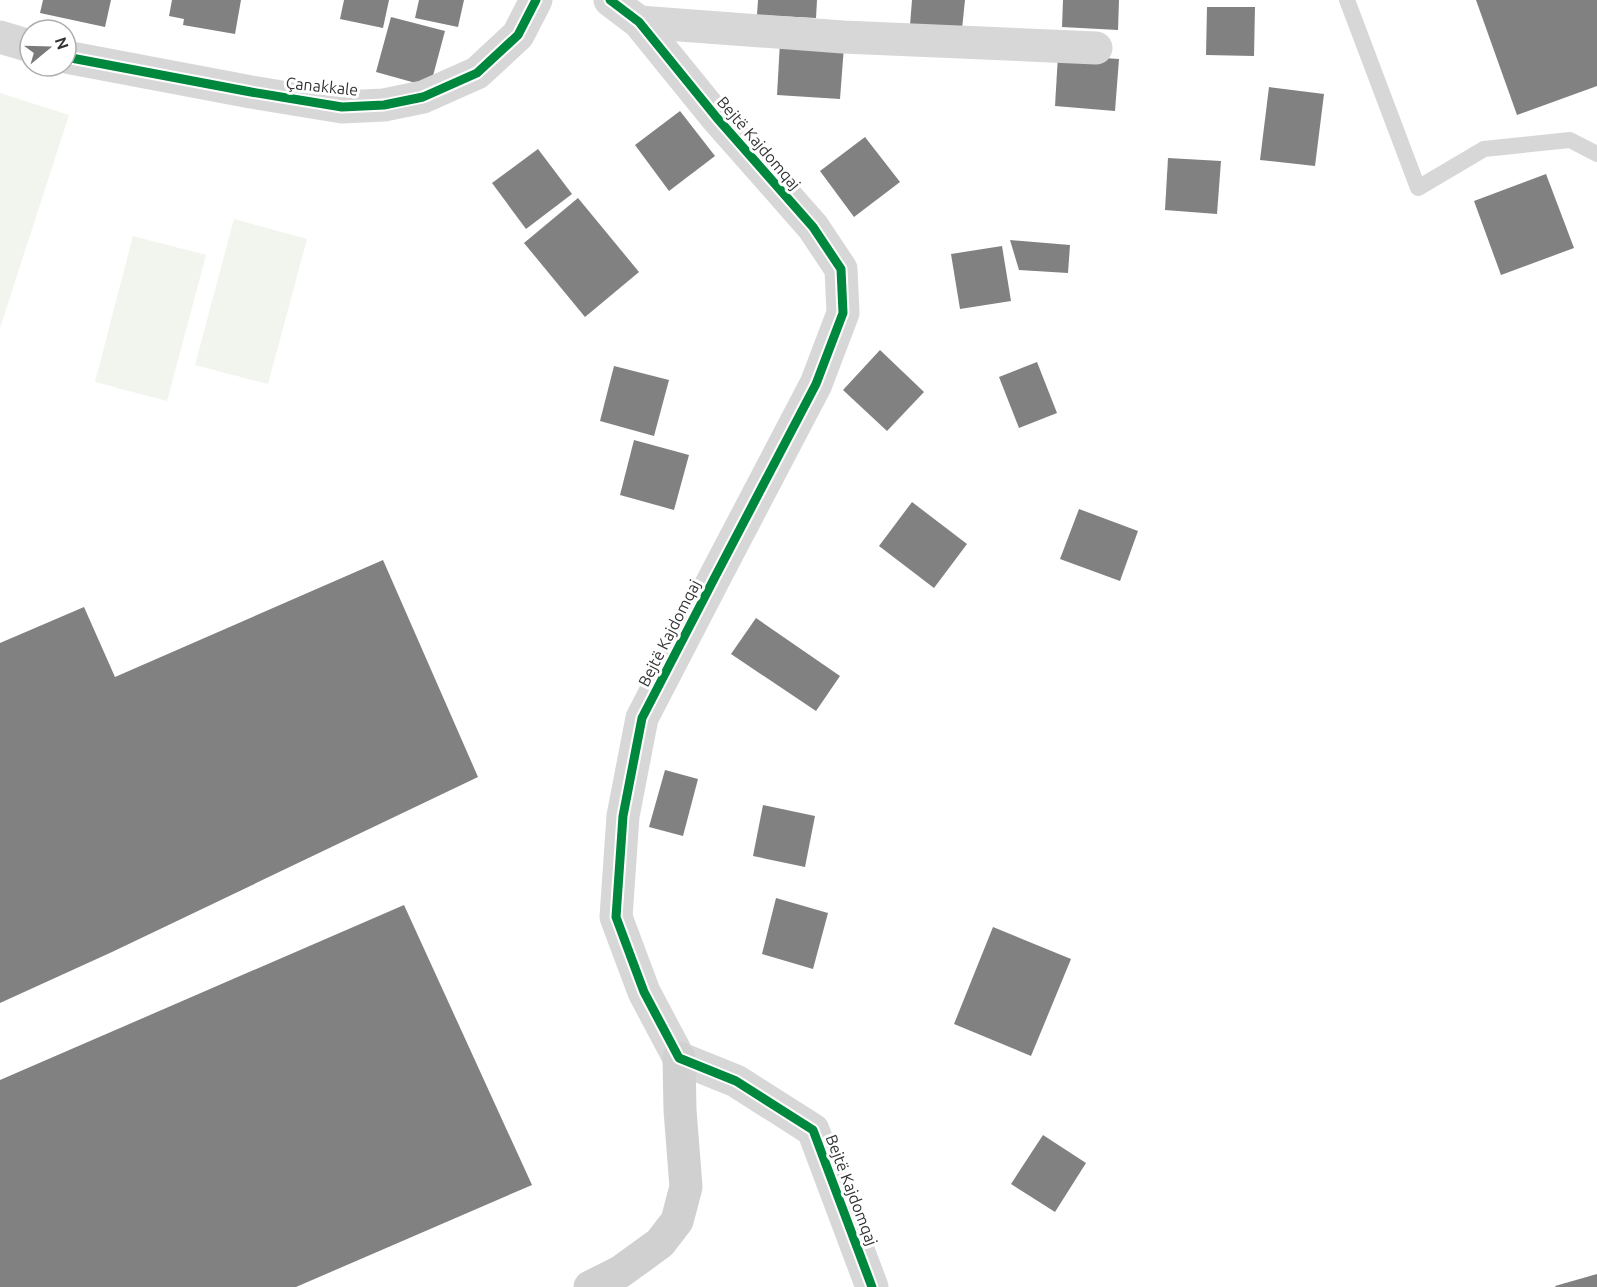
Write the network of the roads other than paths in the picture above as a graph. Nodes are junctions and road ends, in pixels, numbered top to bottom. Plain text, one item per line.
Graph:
1 (536, 0) edge
2 (610, 0) edge
3 (1347, 0) edge
4 (639, 22) junction
5 (0, 37) edge
6 (18, 42) edge
7 (1096, 48) dead end
8 (78, 59) edge
9 (1597, 154) edge
10 (679, 1058) junction
11 (590, 1287) edge
12 (872, 1287) edge

1 - 8 street, Çanakkale
2 - 4 street, Bejtë Kajdomqaj
3 - 9 lane
4 - 7 street
4 - 10 street, Bejtë Kajdomqaj
5 - 6 street
10 - 11 street
10 - 12 street, Bejtë Kajdomqaj

